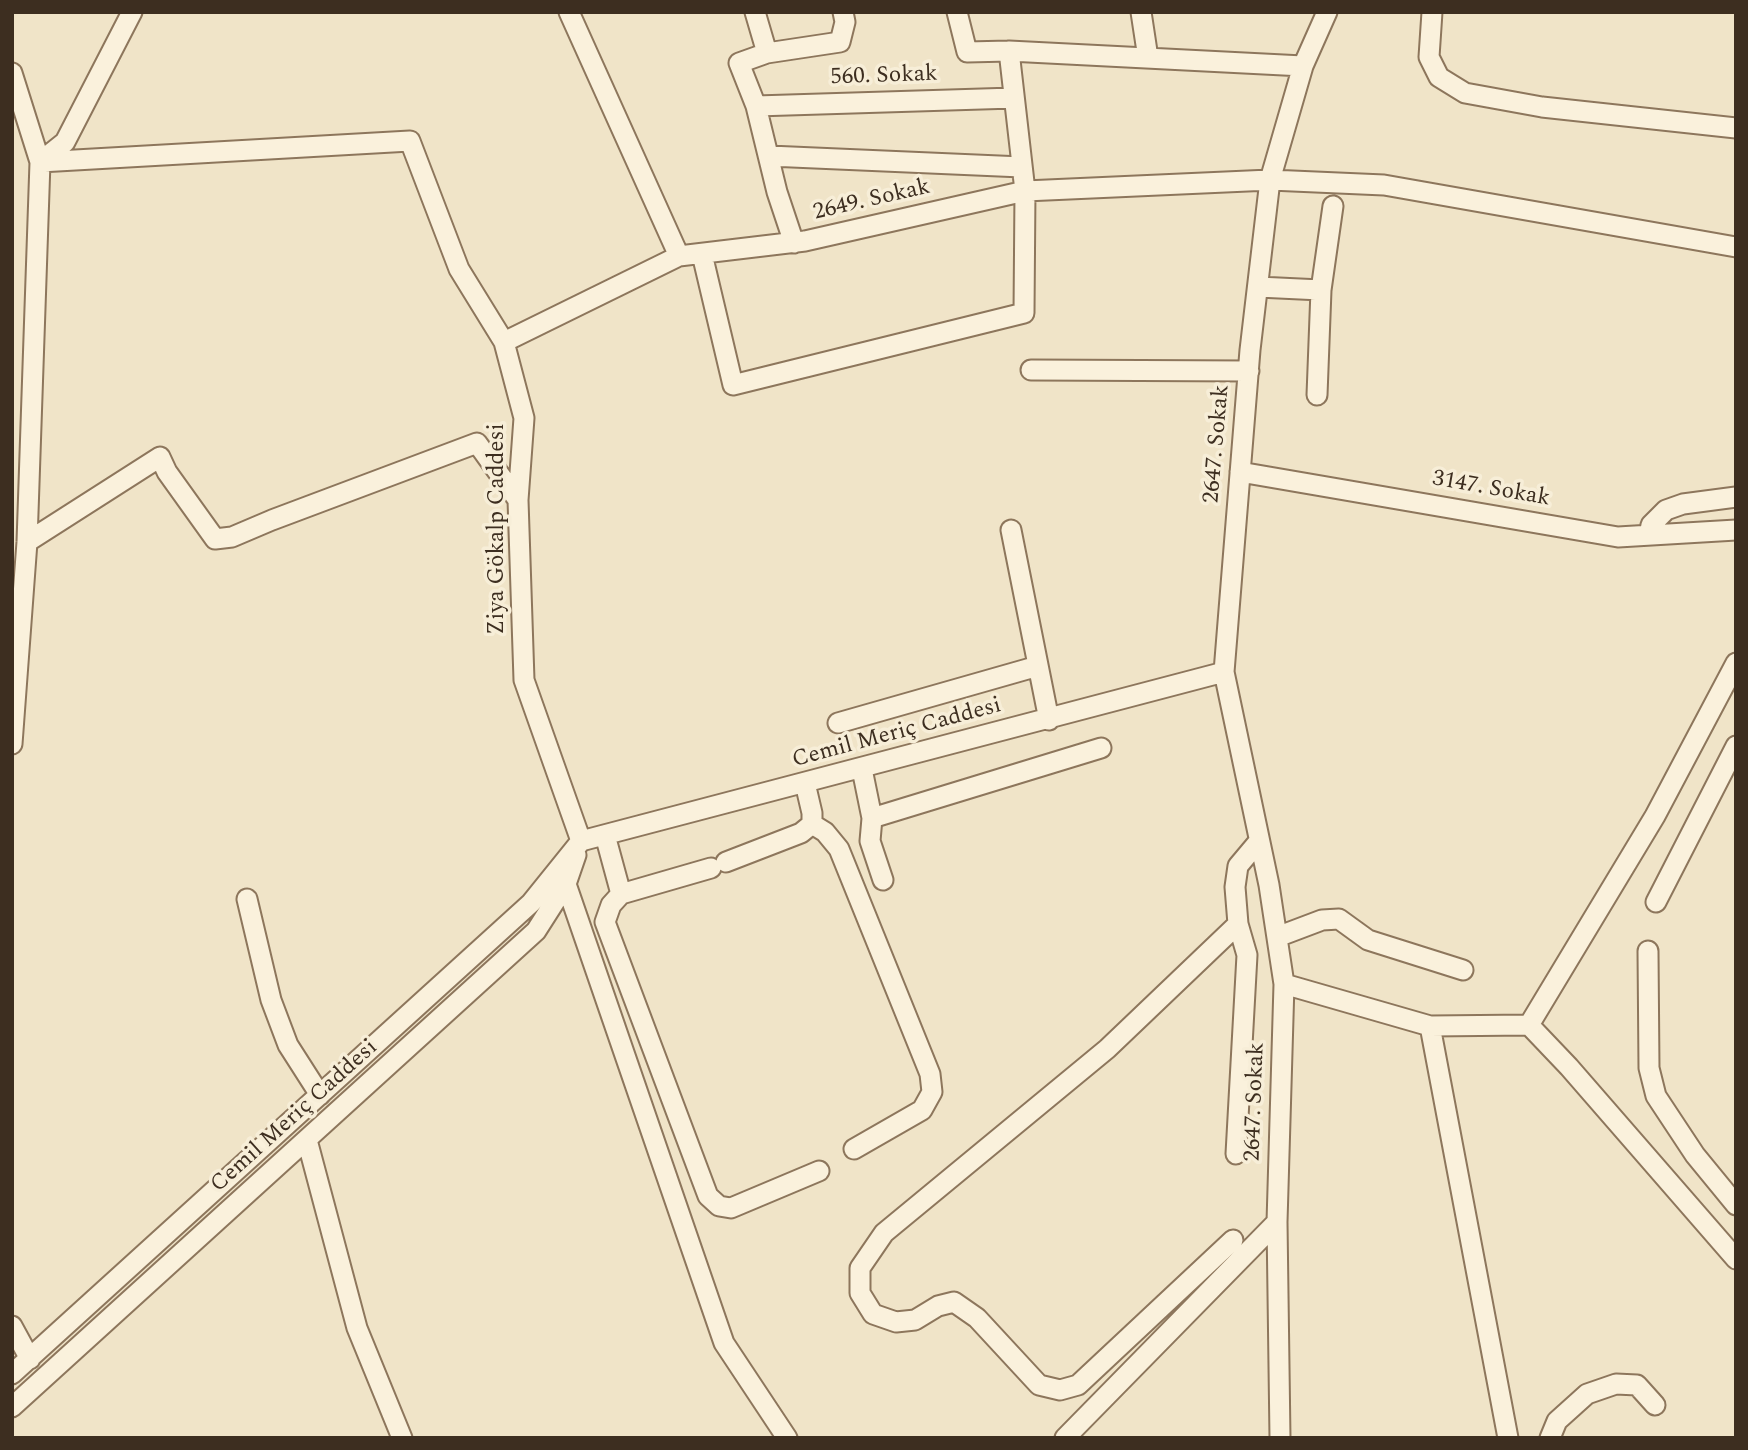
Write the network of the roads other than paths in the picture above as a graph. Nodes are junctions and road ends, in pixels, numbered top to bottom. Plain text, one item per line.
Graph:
1 (132, 12) edge
2 (569, 12) edge
3 (755, 12) edge
4 (843, 12) edge
5 (957, 12) edge
6 (1141, 12) edge
7 (1327, 12) edge
8 (1432, 12) edge
9 (1009, 51) junction
10 (767, 53) junction
11 (1148, 58) junction
12 (1303, 66) junction
13 (12, 73) edge
14 (1014, 98) junction
15 (756, 106) junction
16 (1736, 128) edge
17 (769, 156) junction
18 (40, 162) junction
19 (1022, 167) junction
20 (1270, 180) junction
21 (1024, 191) junction
22 (1333, 206) dead end
23 (794, 243) junction
24 (1736, 247) edge
25 (702, 254) junction
26 (679, 256) junction
27 (1258, 287) junction
28 (1321, 290) junction
29 (504, 342) junction
30 (1031, 370) dead end
31 (1248, 371) junction
32 (1317, 395) dead end
33 (1240, 472) junction
34 (1736, 496) edge
35 (518, 500) junction
36 (1012, 530) dead end
37 (1736, 530) edge
38 (1649, 535) junction
39 (27, 542) junction
40 (1736, 663) edge
41 (1038, 666) junction
42 (1224, 672) junction
43 (1049, 720) junction
44 (838, 723) dead end
45 (12, 744) edge
46 (1736, 746) edge
47 (1101, 748) dead end
48 (862, 769) junction
49 (805, 783) junction
50 (872, 818) junction
51 (812, 824) junction
52 (605, 835) junction
53 (581, 841) junction
54 (1259, 841) junction
55 (883, 880) dead end
56 (566, 884) junction
57 (621, 894) junction
58 (247, 899) dead end
59 (1656, 902) dead end
60 (1238, 924) junction
61 (1277, 937) junction
62 (1648, 951) dead end
63 (1463, 970) dead end
64 (1284, 984) junction
65 (1529, 1025) junction
66 (1430, 1026) junction
67 (320, 1095) junction
68 (307, 1140) junction
69 (854, 1149) dead end
70 (1237, 1154) dead end
71 (819, 1171) dead end
72 (1736, 1205) edge
73 (1277, 1222) junction
74 (1233, 1240) dead end
75 (1736, 1259) edge
76 (12, 1326) edge
77 (30, 1359) junction
78 (12, 1374) edge
79 (1655, 1405) dead end
80 (12, 1407) edge
81 (402, 1438) edge
82 (787, 1438) edge
83 (1065, 1438) edge
84 (1280, 1438) edge
85 (1508, 1438) edge
86 (1550, 1438) edge

1 - 18 street
2 - 26 street
3 - 10 street
4 - 10 street
5 - 9 street
6 - 11 street
7 - 12 street, 2647. Sokak
8 - 16 street
9 - 11 street
9 - 14 street
10 - 15 street
11 - 12 street
12 - 20 street, 2647. Sokak
13 - 18 street
14 - 15 street, 560. Sokak
14 - 19 street
15 - 17 street
17 - 19 street
17 - 23 street
18 - 29 street, Ziya Gökalp Caddesi
18 - 39 street
19 - 21 street
20 - 21 street, 2649. Sokak
20 - 24 street, 2649. Sokak
20 - 27 street, 2647. Sokak
21 - 23 street, 2649. Sokak
21 - 25 street
22 - 28 street
23 - 25 street, 2649. Sokak
25 - 26 street, 2649. Sokak
26 - 29 street, 2649. Sokak
27 - 28 street
27 - 31 street, 2647. Sokak
28 - 32 street
29 - 35 street, Ziya Gökalp Caddesi
30 - 31 street
31 - 33 street, 2647. Sokak
33 - 38 street, 3147. Sokak
33 - 42 street, 2647. Sokak
34 - 38 street
35 - 39 street
35 - 53 street, Ziya Gökalp Caddesi
36 - 41 street
37 - 38 street, 3147. Sokak
39 - 45 street
40 - 65 street
41 - 43 street
41 - 44 street
42 - 43 street, Cemil Meriç Caddesi
42 - 54 street, 2647. Sokak
43 - 48 street, Cemil Meriç Caddesi
46 - 59 street
47 - 50 street
48 - 49 street, Cemil Meriç Caddesi
48 - 50 street
49 - 51 street
49 - 52 street, Cemil Meriç Caddesi
50 - 55 street
51 - 57 street
51 - 69 street
52 - 53 street, Cemil Meriç Caddesi
52 - 57 street
53 - 56 street, Cemil Meriç Caddesi
53 - 67 street, Cemil Meriç Caddesi
54 - 60 street
54 - 61 street, 2647. Sokak
56 - 68 street, Cemil Meriç Caddesi
56 - 82 street
57 - 71 street
58 - 67 street
60 - 70 street
60 - 74 street
61 - 63 street
61 - 64 street, 2647. Sokak
62 - 72 street
64 - 66 street
64 - 73 street, 2647. Sokak
65 - 66 street
65 - 75 street
66 - 85 street
67 - 77 street, Cemil Meriç Caddesi
68 - 80 street, Cemil Meriç Caddesi
68 - 81 street
73 - 83 street
73 - 84 street, 2647. Sokak
76 - 77 street
77 - 78 street, Cemil Meriç Caddesi
79 - 86 street

